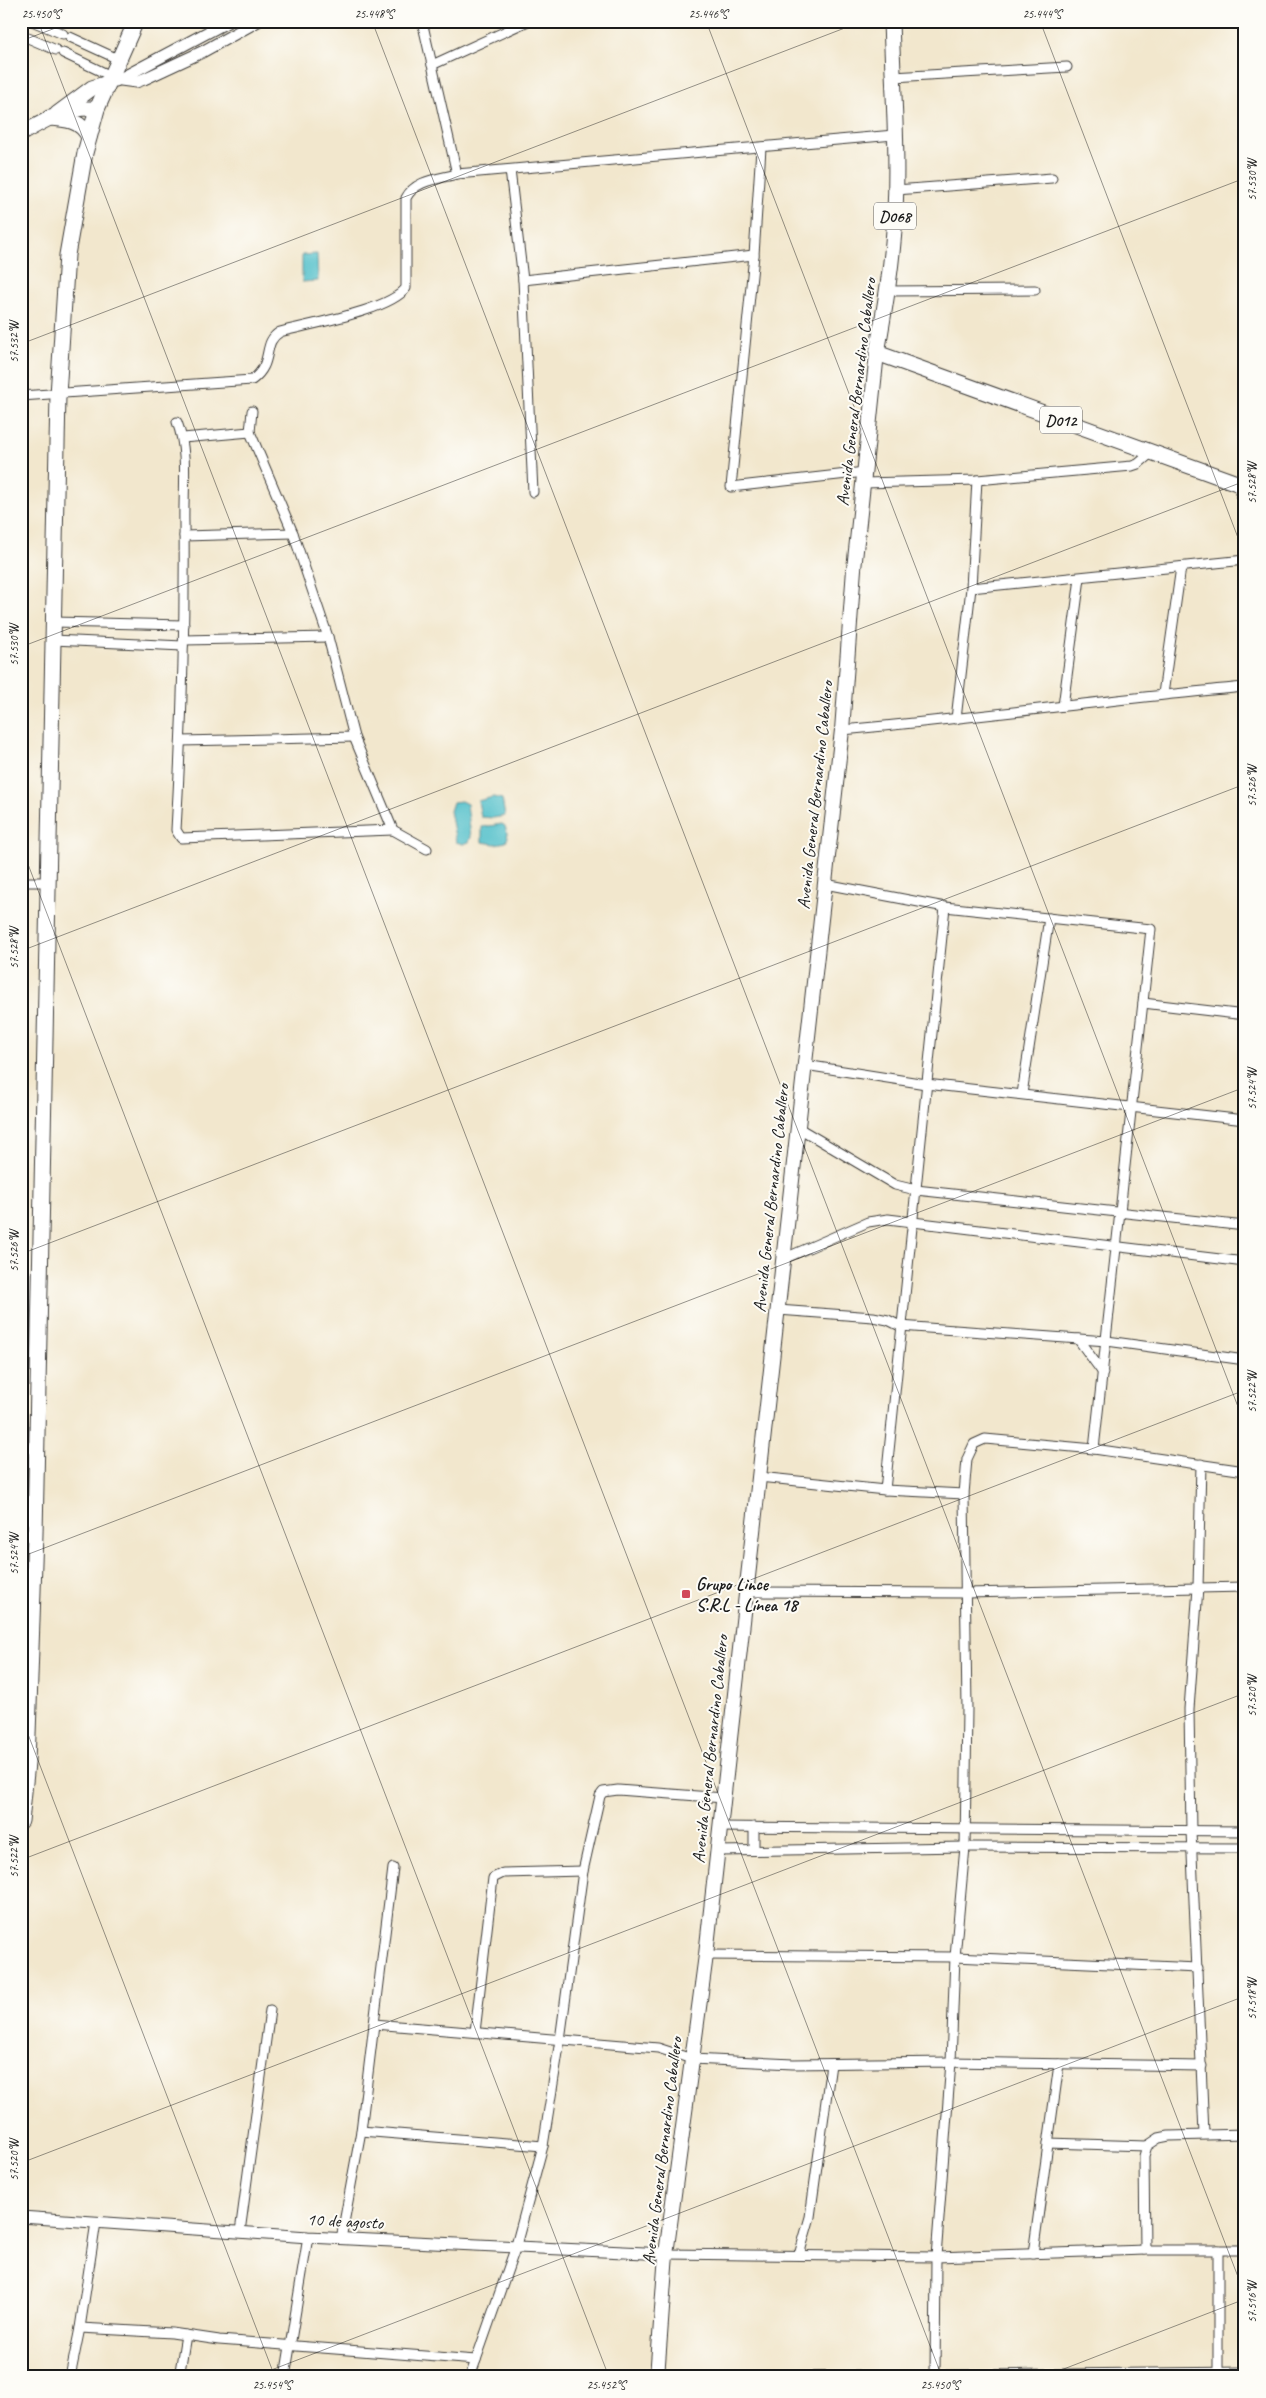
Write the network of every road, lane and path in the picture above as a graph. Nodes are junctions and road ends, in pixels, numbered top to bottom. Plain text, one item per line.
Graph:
1 (32, 21) edge
2 (136, 21) edge
3 (230, 21) edge
4 (258, 21) edge
5 (422, 21) edge
6 (528, 21) edge
7 (891, 21) edge
8 (21, 35) edge
9 (118, 59) junction
10 (432, 65) junction
11 (1067, 67) dead end
12 (142, 74) junction
13 (893, 77) junction
14 (113, 80) junction
15 (98, 109) junction
16 (53, 116) junction
17 (21, 134) edge
18 (894, 135) junction
19 (89, 137) junction
20 (761, 148) junction
21 (510, 170) junction
22 (456, 174) junction
23 (1052, 178) dead end
24 (896, 190) junction
25 (754, 256) junction
26 (523, 280) junction
27 (1035, 290) dead end
28 (887, 291) junction
29 (878, 353) junction
30 (58, 395) junction
31 (21, 396) edge
32 (252, 411) dead end
33 (177, 422) dead end
34 (250, 432) junction
35 (183, 438) junction
36 (1151, 453) junction
37 (865, 478) junction
38 (977, 480) junction
39 (1242, 485) edge
40 (533, 492) dead end
41 (1245, 512) edge
42 (293, 533) junction
43 (184, 536) junction
44 (1245, 560) edge
45 (1181, 567) junction
46 (1080, 578) junction
47 (971, 588) junction
48 (54, 622) junction
49 (184, 625) junction
50 (328, 637) junction
51 (53, 640) junction
52 (184, 643) junction
53 (1245, 687) edge
54 (1163, 694) junction
55 (1063, 706) junction
56 (956, 719) junction
57 (842, 730) junction
58 (354, 737) junction
59 (181, 741) junction
60 (394, 830) junction
61 (427, 849) dead end
62 (21, 882) edge
63 (48, 882) junction
64 (825, 884) junction
65 (945, 907) junction
66 (1049, 918) junction
67 (1143, 1003) junction
68 (1245, 1015) edge
69 (805, 1066) junction
70 (926, 1084) junction
71 (1022, 1094) junction
72 (1131, 1108) junction
73 (1245, 1120) edge
74 (797, 1127) junction
75 (916, 1190) junction
76 (1120, 1211) junction
77 (913, 1220) junction
78 (1245, 1226) edge
79 (1116, 1245) junction
80 (783, 1259) junction
81 (1245, 1262) edge
82 (778, 1310) junction
83 (900, 1326) junction
84 (1078, 1339) junction
85 (1107, 1341) junction
86 (1245, 1360) edge
87 (1103, 1373) junction
88 (1094, 1449) junction
89 (1201, 1464) junction
90 (1245, 1470) edge
91 (759, 1477) junction
92 (885, 1490) junction
93 (964, 1494) junction
94 (28, 1534) edge
95 (1245, 1587) edge
96 (1198, 1588) junction
97 (746, 1592) junction
98 (966, 1593) junction
99 (724, 1798) junction
100 (21, 1820) edge
101 (720, 1827) junction
102 (754, 1827) junction
103 (964, 1830) junction
104 (1191, 1831) junction
105 (1245, 1831) edge
106 (965, 1847) junction
107 (1193, 1847) junction
108 (1245, 1848) edge
109 (754, 1850) junction
110 (718, 1851) junction
111 (393, 1868) dead end
112 (583, 1871) junction
113 (706, 1955) junction
114 (955, 1957) junction
115 (1198, 1968) junction
116 (270, 2010) dead end
117 (374, 2024) junction
118 (475, 2032) junction
119 (560, 2040) junction
120 (692, 2059) junction
121 (951, 2062) junction
122 (831, 2064) junction
123 (1058, 2064) junction
124 (1202, 2066) junction
125 (361, 2131) junction
126 (1204, 2134) junction
127 (1245, 2134) edge
128 (1048, 2143) junction
129 (542, 2146) junction
130 (1147, 2146) junction
131 (21, 2217) edge
132 (96, 2222) junction
133 (240, 2232) junction
134 (308, 2237) junction
135 (341, 2239) junction
136 (515, 2249) junction
137 (1146, 2250) junction
138 (1218, 2250) junction
139 (1245, 2250) edge
140 (666, 2254) junction
141 (1033, 2254) junction
142 (798, 2255) junction
143 (936, 2257) junction
144 (80, 2328) junction
145 (186, 2335) junction
146 (292, 2344) junction
147 (476, 2360) junction
148 (1245, 2372) edge
149 (1218, 2375) edge
150 (935, 2376) edge
151 (70, 2377) edge
152 (180, 2377) edge
153 (285, 2377) edge
154 (470, 2377) edge
155 (656, 2377) edge
156 (782, 2377) edge

1 - 9 street
2 - 9 main road
3 - 12 street
4 - 12 street
5 - 10 street
6 - 10 street
7 - 13 main road, Avenida General Bernardino Caballero / D068
8 - 14 street
9 - 14 main road
10 - 22 street
11 - 13 street
12 - 14 street
13 - 18 main road, Avenida General Bernardino Caballero / D068
14 - 15 main road
14 - 16 main road
15 - 16 main road
15 - 19 main road
16 - 17 main road
16 - 19 main road
18 - 20 street
18 - 24 main road, Avenida General Bernardino Caballero / D068
19 - 30 main road
20 - 21 street
20 - 25 street
21 - 22 street
21 - 26 street
22 - 30 street
23 - 24 street
24 - 28 main road, Avenida General Bernardino Caballero / D068
25 - 26 street
25 - 37 street
26 - 40 street
27 - 28 street
28 - 29 main road, Avenida General Bernardino Caballero / D068
29 - 36 main road, D012
29 - 37 main road, Avenida General Bernardino Caballero / D068
30 - 31 street
30 - 48 main road
32 - 34 street
33 - 35 street
34 - 35 street
34 - 42 street
35 - 43 street
36 - 38 street
36 - 39 main road, D012
37 - 38 street
37 - 57 main road, Avenida General Bernardino Caballero / D068
38 - 47 street
39 - 41 street
42 - 43 street
42 - 50 street
43 - 49 street
44 - 45 street
45 - 46 street
45 - 54 street
46 - 47 street
46 - 55 street
47 - 56 street
48 - 49 street
48 - 51 main road
49 - 52 street
50 - 52 street
50 - 58 street
51 - 52 street
51 - 63 main road
52 - 59 street
53 - 54 street
54 - 55 street
55 - 56 street
56 - 57 street
57 - 64 main road, Avenida General Bernardino Caballero / D068
58 - 59 street
58 - 60 street
59 - 60 street
60 - 61 street
62 - 63 street
63 - 94 main road
64 - 65 street
64 - 69 main road, Avenida General Bernardino Caballero / D068
65 - 66 street
65 - 70 street
66 - 67 street
66 - 71 street
67 - 68 street
67 - 72 street
69 - 70 street
69 - 74 main road, Avenida General Bernardino Caballero / D068
70 - 71 street
70 - 75 street
71 - 72 street
72 - 73 street
72 - 76 street
74 - 75 street
74 - 80 main road, Avenida General Bernardino Caballero / D068
75 - 76 street
75 - 77 street
76 - 78 street
76 - 79 street
77 - 79 street
77 - 80 street
77 - 83 street
79 - 81 street
79 - 85 street
80 - 82 main road, Avenida General Bernardino Caballero / D068
82 - 83 street
82 - 91 main road, Avenida General Bernardino Caballero / D068
83 - 84 street
83 - 92 street
84 - 85 street
84 - 87 street
85 - 86 street
85 - 87 street
87 - 88 street
88 - 89 street
88 - 93 street
89 - 90 street
89 - 96 street
91 - 92 street
91 - 97 main road, Avenida General Bernardino Caballero / D068
92 - 93 street
93 - 98 street
94 - 100 main road
95 - 96 street
96 - 98 street
96 - 104 street
97 - 98 street
97 - 99 main road, Avenida General Bernardino Caballero / D068
98 - 103 street
99 - 101 main road, Avenida General Bernardino Caballero / D068
99 - 112 street
101 - 102 street
101 - 110 main road, Avenida General Bernardino Caballero / D068
102 - 103 street
102 - 109 street
103 - 104 street
103 - 106 street
104 - 105 street
104 - 107 street
106 - 107 street
106 - 109 street
106 - 114 street
107 - 108 street
107 - 115 street
109 - 110 street
110 - 113 main road, Avenida General Bernardino Caballero / D068
111 - 117 street
112 - 118 street
112 - 119 street
113 - 114 street
113 - 120 main road, Avenida General Bernardino Caballero / D068
114 - 115 street
114 - 121 street
115 - 124 street
116 - 133 street
117 - 118 street
117 - 125 street
118 - 119 street
119 - 120 street
119 - 129 street
120 - 122 street
120 - 140 main road, Avenida General Bernardino Caballero / D068
121 - 122 street
121 - 123 street
121 - 143 street
122 - 142 street
123 - 124 street
123 - 128 street
124 - 126 street
125 - 129 street
125 - 135 street
126 - 127 street
126 - 130 street
128 - 130 street
128 - 141 street
129 - 136 street
130 - 137 street
131 - 132 street, 10 de agosto
132 - 133 street, 10 de agosto
132 - 144 street
133 - 134 street, 10 de agosto
134 - 135 street, 10 de agosto
134 - 146 street
135 - 136 street, 10 de agosto
136 - 140 street, 10 de agosto
136 - 147 street
137 - 138 street
137 - 141 street
138 - 139 street
138 - 149 street
140 - 142 street
140 - 155 main road, Avenida General Bernardino Caballero / D068
141 - 143 street
142 - 143 street
143 - 150 street
144 - 145 street
144 - 151 street
145 - 146 street
145 - 152 street
146 - 147 street
146 - 153 street
147 - 154 street
148 - 149 street
149 - 150 street
150 - 156 street

